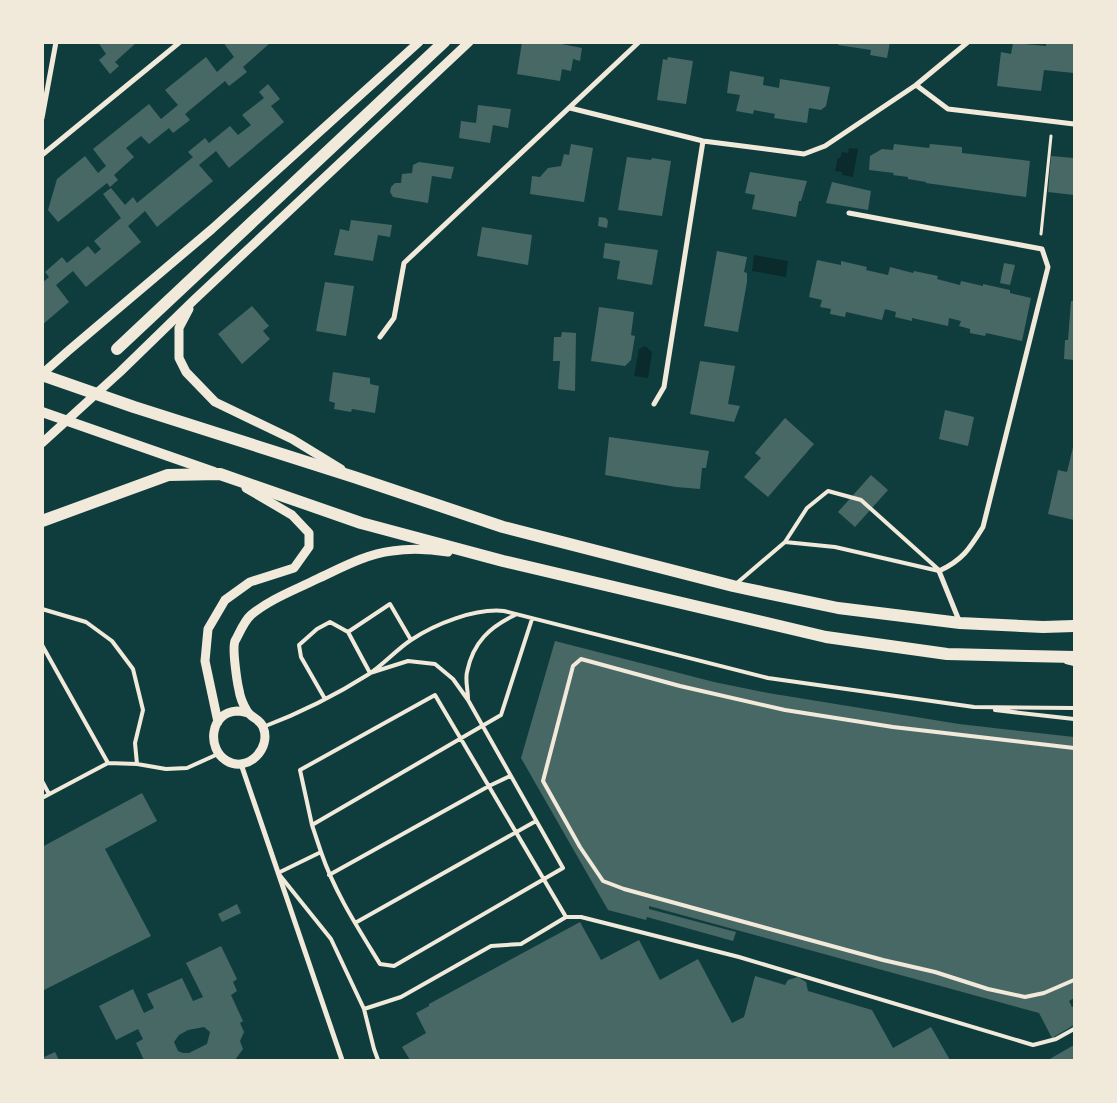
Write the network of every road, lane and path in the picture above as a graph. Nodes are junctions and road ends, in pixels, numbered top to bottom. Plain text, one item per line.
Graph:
1 (56, 42) edge
2 (180, 42) edge
3 (419, 42) edge
4 (444, 42) edge
5 (469, 42) edge
6 (639, 42) edge
7 (968, 42) edge
8 (916, 85) junction
9 (570, 108) junction
10 (42, 118) edge
11 (1053, 123) junction
12 (1074, 124) edge
13 (703, 141) junction
14 (42, 155) edge
15 (849, 213) dead end
16 (1042, 249) junction
17 (194, 300) junction
18 (380, 337) dead end
19 (117, 349) dead end
20 (42, 375) edge
21 (97, 394) junction
22 (654, 404) dead end
23 (42, 412) edge
24 (68, 420) junction
25 (42, 443) edge
26 (220, 474) junction
27 (354, 477) junction
28 (233, 480) junction
29 (42, 521) edge
30 (785, 542) junction
31 (503, 562) junction
32 (939, 571) junction
33 (733, 586) junction
34 (42, 609) edge
35 (515, 615) junction
36 (532, 619) junction
37 (960, 623) junction
38 (1071, 624) edge
39 (348, 632) junction
40 (411, 640) junction
41 (42, 645) edge
42 (1074, 657) edge
43 (1049, 658) junction
44 (1074, 664) edge
45 (370, 673) junction
46 (325, 699) junction
47 (468, 700) junction
48 (974, 707) junction
49 (1074, 708) edge
50 (248, 713) junction
51 (1074, 719) edge
52 (218, 722) junction
53 (483, 726) junction
54 (264, 727) junction
55 (461, 740) junction
56 (1074, 748) edge
57 (218, 754) junction
58 (108, 763) junction
59 (136, 764) junction
60 (242, 764) junction
61 (510, 776) junction
62 (42, 781) edge
63 (489, 786) junction
64 (49, 794) junction
65 (42, 798) edge
66 (536, 821) junction
67 (312, 825) junction
68 (516, 832) junction
69 (321, 852) junction
70 (278, 873) junction
71 (329, 874) junction
72 (544, 879) junction
73 (566, 917) junction
74 (354, 924) junction
75 (1074, 980) edge
76 (364, 1009) junction
77 (1074, 1029) edge
78 (342, 1060) edge
79 (378, 1060) edge

1 - 10 street
2 - 14 street
3 - 20 street
4 - 19 main road
5 - 17 street
6 - 9 street
7 - 8 street
8 - 11 street
8 - 13 street
9 - 13 street
9 - 18 street
11 - 12 street
11 - 16 path
13 - 22 street
15 - 16 street
16 - 32 street
17 - 21 street
17 - 27 street
20 - 21 main road
21 - 24 street
21 - 27 main road
23 - 24 main road
24 - 25 street
24 - 26 main road
26 - 28 main road
26 - 29 main road
27 - 33 main road
28 - 31 main road
28 - 52 street
30 - 32 lane
30 - 32 lane
30 - 33 lane
31 - 43 main road
31 - 50 street
32 - 37 street
33 - 37 main road
34 - 59 lane
35 - 36 lane
35 - 40 lane
35 - 47 lane
36 - 48 lane
36 - 53 lane
37 - 38 main road
39 - 40 lane
39 - 45 lane
39 - 46 lane
40 - 45 lane
41 - 58 lane
42 - 43 main road
43 - 44 lane
45 - 46 lane
45 - 47 lane
46 - 54 lane
47 - 53 lane
48 - 49 lane
48 - 51 lane
50 - 52 street
50 - 54 street
52 - 57 street
53 - 55 lane
53 - 61 lane
54 - 60 street
55 - 63 lane
55 - 67 lane
55 - 67 lane
56 - 75 lane
57 - 59 lane
57 - 60 street
58 - 59 lane
58 - 64 lane
60 - 70 street
61 - 63 lane
61 - 66 lane
62 - 64 lane
63 - 68 lane
63 - 71 lane
64 - 65 lane
66 - 68 lane
66 - 72 lane
67 - 69 lane
68 - 72 lane
68 - 74 lane
69 - 70 lane
69 - 71 lane
70 - 76 lane
70 - 78 street
71 - 74 lane
72 - 73 lane
72 - 74 lane
73 - 76 lane
73 - 77 lane
76 - 79 lane

